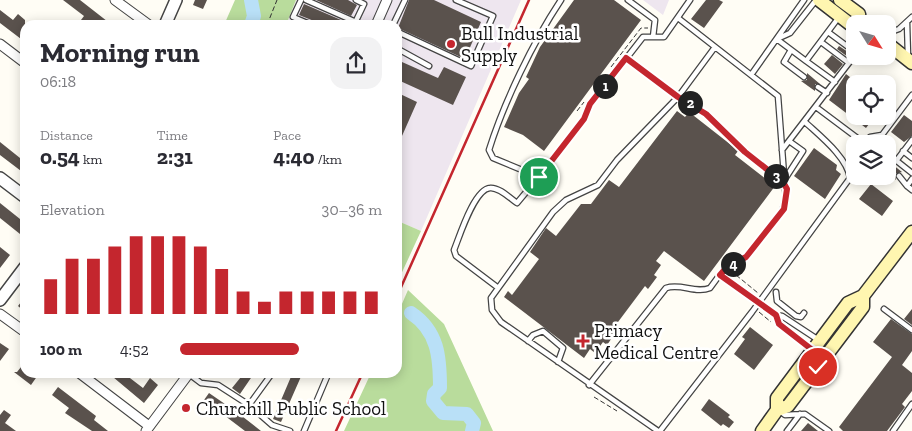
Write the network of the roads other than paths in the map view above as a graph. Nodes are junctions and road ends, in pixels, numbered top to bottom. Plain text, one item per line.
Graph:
1 (115, 0) edge
2 (176, 0) edge
3 (301, 0) edge
4 (306, 0) edge
5 (356, 0) edge
6 (387, 0) edge
7 (405, 0) edge
8 (456, 0) edge
9 (561, 0) edge
10 (628, 0) edge
11 (690, 0) edge
12 (804, 0) edge
13 (818, 0) edge
14 (840, 0) edge
15 (858, 15) edge
16 (840, 16) junction
17 (912, 17) edge
18 (678, 18) junction
19 (142, 20) edge
20 (167, 20) edge
21 (300, 20) edge
22 (347, 20) edge
23 (357, 20) edge
24 (380, 20) edge
25 (395, 20) edge
26 (846, 21) edge
27 (907, 23) junction
28 (896, 30) edge
29 (828, 32) junction
30 (402, 34) edge
31 (653, 37) junction
32 (778, 39) junction
33 (821, 42) junction
34 (0, 44) edge
35 (846, 46) edge
36 (715, 47) junction
37 (791, 50) junction
38 (896, 51) edge
39 (402, 52) edge
40 (626, 58) junction
41 (20, 59) edge
42 (806, 61) junction
43 (846, 61) edge
44 (910, 62) edge
45 (848, 65) edge
46 (429, 66) dead end
47 (752, 75) junction
48 (804, 77) dead end
49 (835, 82) junction
50 (818, 87) dead end
51 (827, 93) junction
52 (912, 96) edge
53 (678, 97) junction
54 (910, 102) edge
55 (816, 107) junction
56 (805, 122) junction
57 (853, 135) edge
58 (882, 135) edge
59 (789, 141) junction
60 (911, 142) edge
61 (782, 150) junction
62 (903, 151) junction
63 (912, 158) edge
64 (896, 161) joint
65 (912, 173) edge
66 (899, 176) dead end
67 (539, 177) junction
68 (0, 178) edge
69 (912, 179) edge
70 (783, 182) junction
71 (907, 186) junction
72 (912, 190) edge
73 (20, 193) edge
74 (912, 232) edge
75 (20, 274) edge
76 (720, 275) junction
77 (497, 287) junction
78 (776, 292) dead end
79 (863, 296) junction
80 (0, 300) edge
81 (759, 303) junction
82 (884, 309) dead end
83 (804, 313) dead end
84 (0, 314) edge
85 (776, 315) junction
86 (20, 328) edge
87 (912, 330) edge
88 (528, 341) junction
89 (816, 346) junction
90 (828, 354) junction
91 (558, 362) junction
92 (85, 378) edge
93 (185, 378) edge
94 (195, 378) edge
95 (269, 378) edge
96 (326, 378) edge
97 (590, 385) junction
98 (912, 404) edge
99 (249, 405) junction
100 (778, 410) junction
101 (800, 414) junction
102 (147, 429) edge
103 (290, 431) edge
104 (304, 431) edge
105 (659, 431) edge
106 (762, 431) edge
107 (787, 431) edge
108 (829, 431) edge
109 (893, 431) edge

1 - 19 street
2 - 20 street
3 - 21 lane
4 - 22 lane
5 - 23 lane
6 - 24 street
7 - 25 lane
8 - 30 lane
9 - 67 lane
10 - 31 lane
11 - 18 lane
12 - 32 lane
13 - 16 main road
13 - 32 lane
14 - 15 main road
16 - 26 main road
16 - 29 lane
17 - 27 lane
18 - 31 lane
18 - 36 lane
27 - 28 lane
27 - 44 lane
29 - 33 lane
29 - 35 lane
31 - 40 lane
32 - 37 lane
32 - 47 lane
33 - 42 lane
33 - 43 lane
34 - 41 street
36 - 47 lane
36 - 53 lane
37 - 42 lane
37 - 48 lane
38 - 44 main road
39 - 46 lane
40 - 53 lane
40 - 67 lane
42 - 49 lane
45 - 49 lane
47 - 61 lane
49 - 51 lane
50 - 51 lane
51 - 55 lane
52 - 54 lane
53 - 70 lane
53 - 77 lane
54 - 58 lane
55 - 56 lane
55 - 57 lane
56 - 59 lane
56 - 81 lane
59 - 61 lane
59 - 70 lane
60 - 62 lane
61 - 70 lane
62 - 63 lane
62 - 64 lane
64 - 65 lane
66 - 71 lane
67 - 77 lane
68 - 73 street
69 - 71 lane
70 - 76 lane
71 - 72 lane
74 - 79 main road
75 - 80 street
76 - 81 lane
76 - 97 lane
77 - 88 lane
78 - 83 lane
79 - 89 main road
79 - 90 main road
81 - 85 lane
81 - 105 lane
82 - 87 lane
84 - 86 street
85 - 89 lane
85 - 89 lane
88 - 91 lane
88 - 91 lane
89 - 90 lane
89 - 90 lane
89 - 100 main road
90 - 100 main road
91 - 97 lane
92 - 102 street
93 - 102 street
94 - 99 lane
95 - 99 lane
96 - 104 lane
97 - 105 lane
98 - 109 lane
99 - 103 lane
100 - 101 lane
100 - 106 main road
101 - 107 lane
101 - 108 lane

